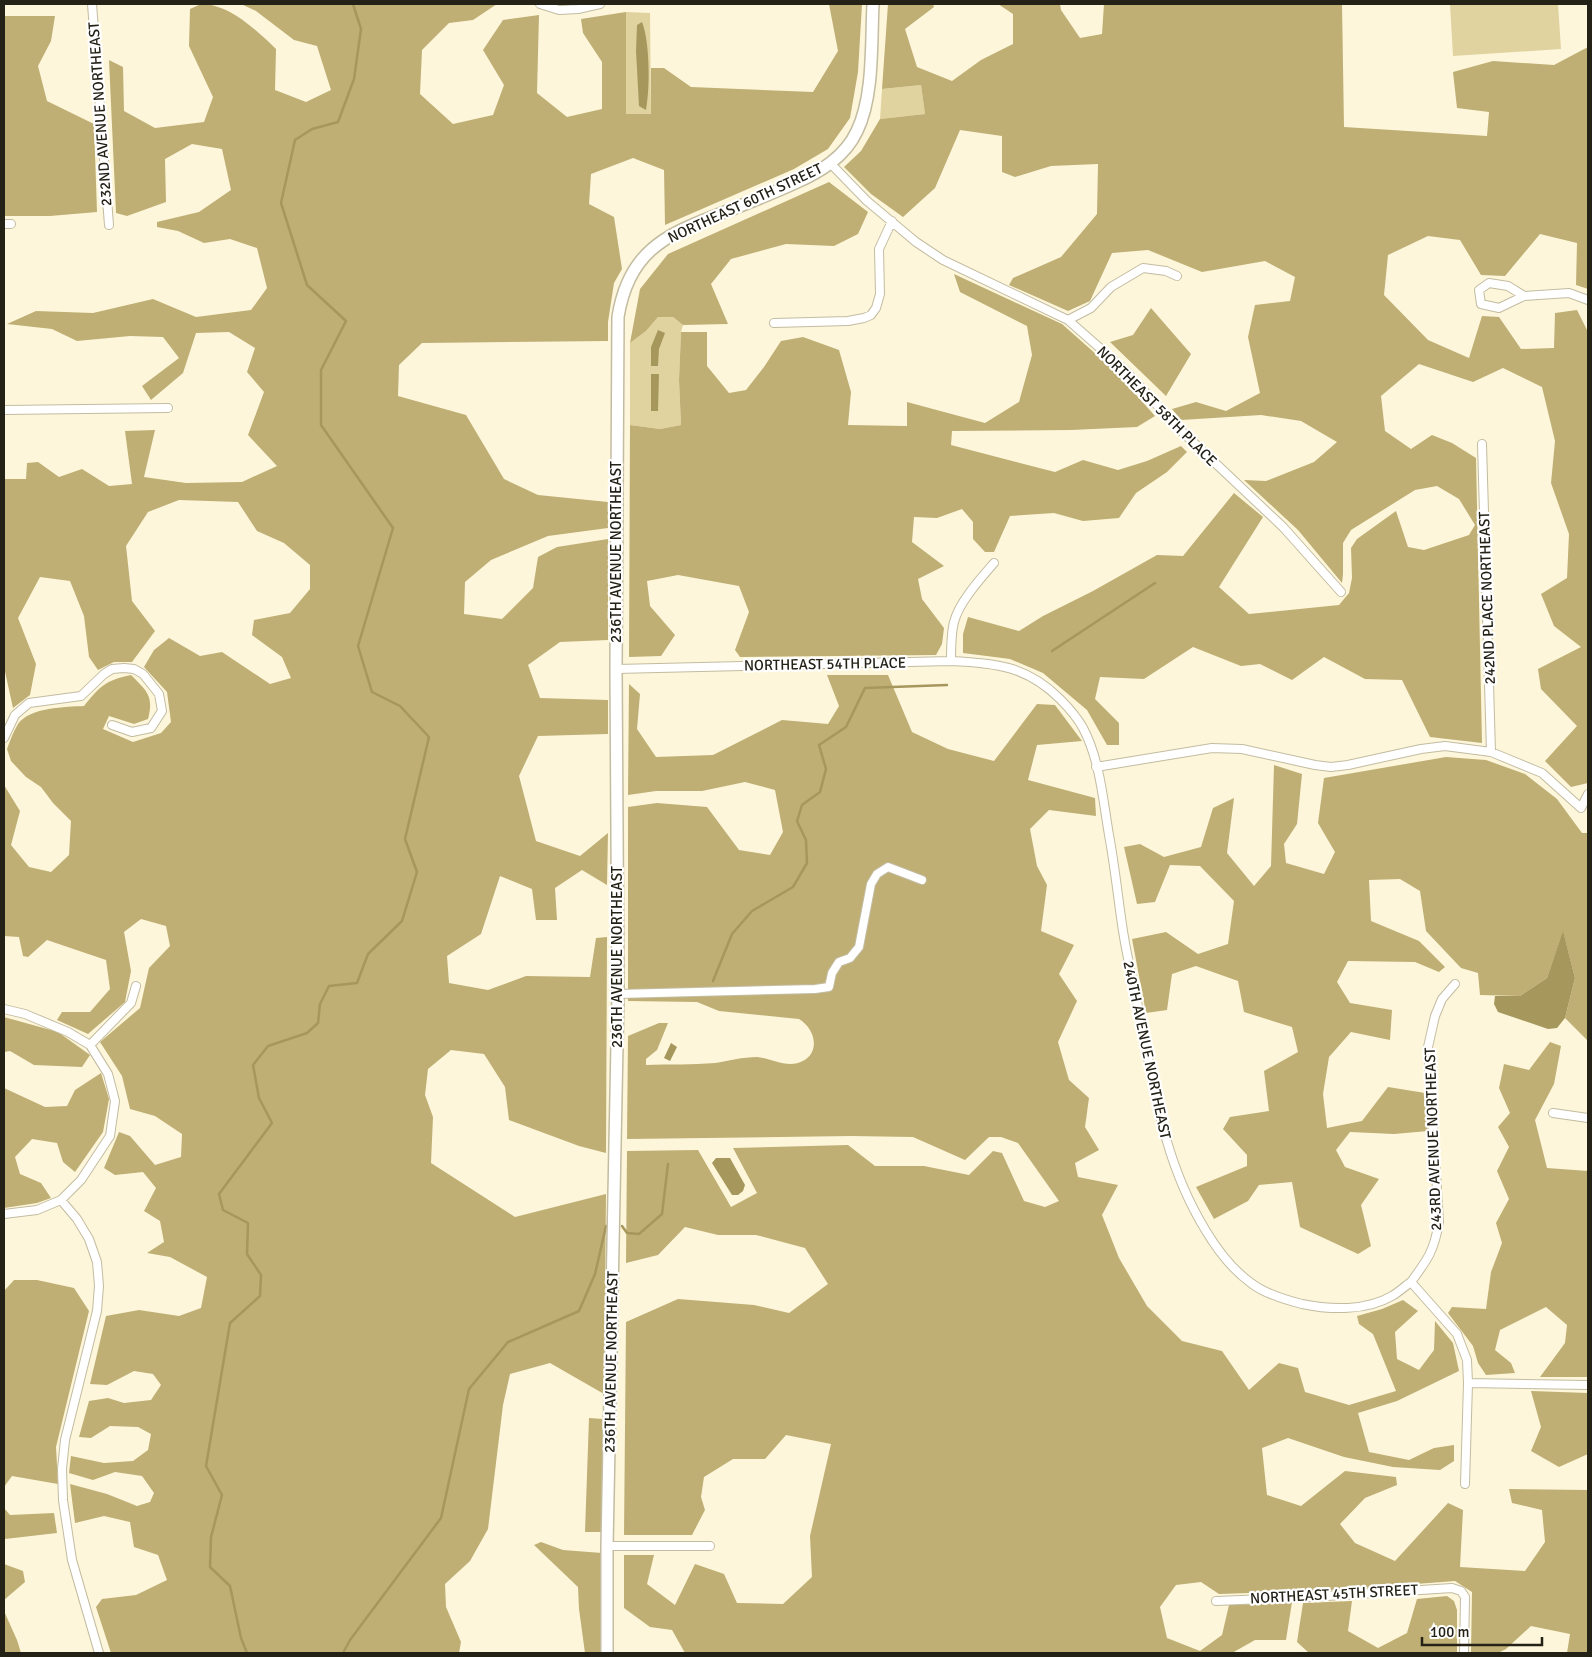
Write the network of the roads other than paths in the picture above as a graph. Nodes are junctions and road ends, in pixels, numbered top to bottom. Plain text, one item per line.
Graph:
1 (92, 4) edge
2 (540, 4) edge
3 (600, 4) edge
4 (873, 4) edge
5 (830, 164) junction
6 (892, 221) junction
7 (109, 225) dead end
8 (638, 265) joint
9 (1177, 276) dead end
10 (1524, 296) junction
11 (1588, 300) edge
12 (1068, 320) junction
13 (774, 323) dead end
14 (168, 408) dead end
15 (4, 410) edge
16 (1482, 444) dead end
17 (994, 563) dead end
18 (1342, 592) dead end
19 (951, 661) junction
20 (616, 670) junction
21 (1032, 676) joint
22 (112, 725) dead end
23 (4, 738) edge
24 (1491, 752) junction
25 (1096, 767) junction
26 (1588, 794) edge
27 (922, 880) dead end
28 (1455, 984) dead end
29 (136, 986) dead end
30 (618, 994) junction
31 (4, 1010) edge
32 (90, 1045) junction
33 (1552, 1113) dead end
34 (1588, 1118) edge
35 (62, 1200) junction
36 (4, 1214) edge
37 (1411, 1282) junction
38 (1468, 1383) junction
39 (1588, 1385) edge
40 (1465, 1484) dead end
41 (607, 1546) junction
42 (710, 1546) dead end
43 (1216, 1600) dead end
44 (99, 1653) edge
45 (607, 1653) edge
46 (1464, 1653) edge

1 - 7 street, 232ND AVENUE NORTHEAST
2 - 3 street
4 - 5 street, NORTHEAST 60TH STREET
5 - 6 street, NORTHEAST 58TH PLACE
5 - 8 street, NORTHEAST 60TH STREET
6 - 12 street, NORTHEAST 58TH PLACE
6 - 13 street
8 - 20 street, 236TH AVENUE NORTHEAST
9 - 12 street
10 - 10 street
10 - 11 street
12 - 18 street, NORTHEAST 58TH PLACE
14 - 15 street
16 - 24 street, 242ND PLACE NORTHEAST
17 - 19 street
19 - 20 street, NORTHEAST 54TH PLACE
19 - 21 street, NORTHEAST 54TH PLACE
20 - 30 street, 236TH AVENUE NORTHEAST
21 - 25 street, 240TH AVENUE NORTHEAST
22 - 23 street
24 - 25 street
24 - 26 street
25 - 37 street, 240TH AVENUE NORTHEAST
27 - 30 street
28 - 37 street, 243RD AVENUE NORTHEAST
29 - 32 street
30 - 41 street, 236TH AVENUE NORTHEAST
31 - 32 street
32 - 35 street
33 - 34 street
35 - 36 street
35 - 44 street
37 - 38 street
38 - 39 street
38 - 40 street
41 - 42 street
41 - 45 street, 236TH AVENUE NORTHEAST
43 - 46 street, NORTHEAST 45TH STREET

